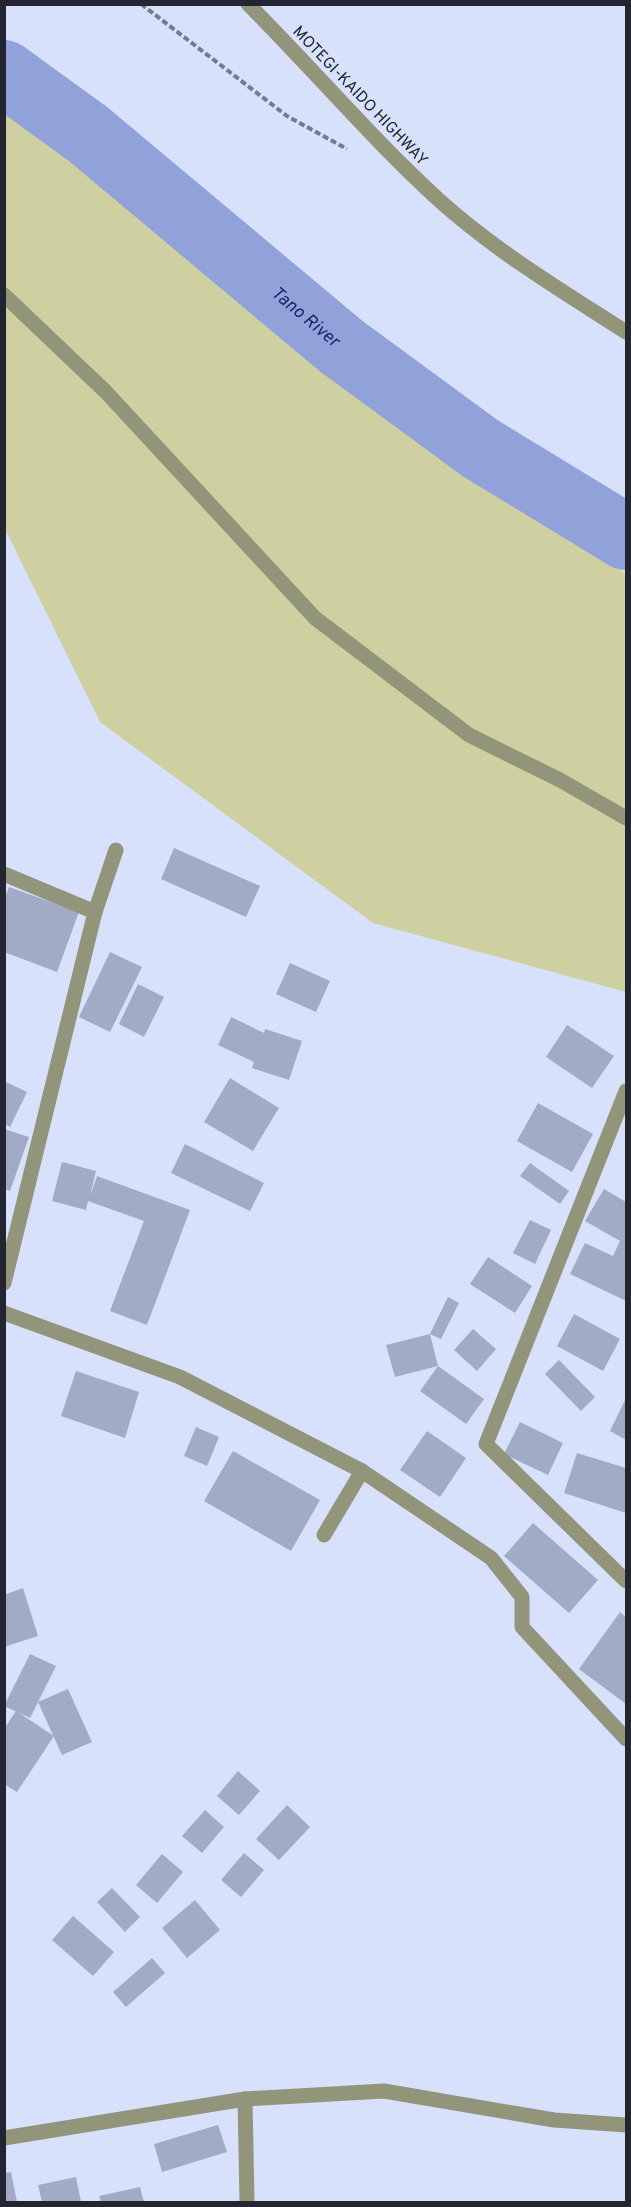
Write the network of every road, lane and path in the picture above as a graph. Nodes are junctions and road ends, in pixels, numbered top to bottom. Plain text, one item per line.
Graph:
1 (141, 4) edge
2 (248, 4) edge
3 (349, 150) dead end
4 (4, 295) edge
5 (627, 332) edge
6 (627, 818) edge
7 (116, 850) dead end
8 (4, 874) edge
9 (94, 912) junction
10 (627, 1091) edge
11 (4, 1283) edge
12 (4, 1312) edge
13 (362, 1471) junction
14 (324, 1535) dead end
15 (626, 1579) edge
16 (627, 1738) edge
17 (245, 2099) junction
18 (627, 2125) edge
19 (4, 2138) edge
20 (247, 2202) edge

1 - 3 path
2 - 5 street, MOTEGI-KAIDO HIGHWAY
4 - 6 street
7 - 9 street
8 - 9 street
9 - 11 street
10 - 15 street
12 - 13 street
13 - 14 street
13 - 16 street
17 - 18 street
17 - 19 street
17 - 20 street

